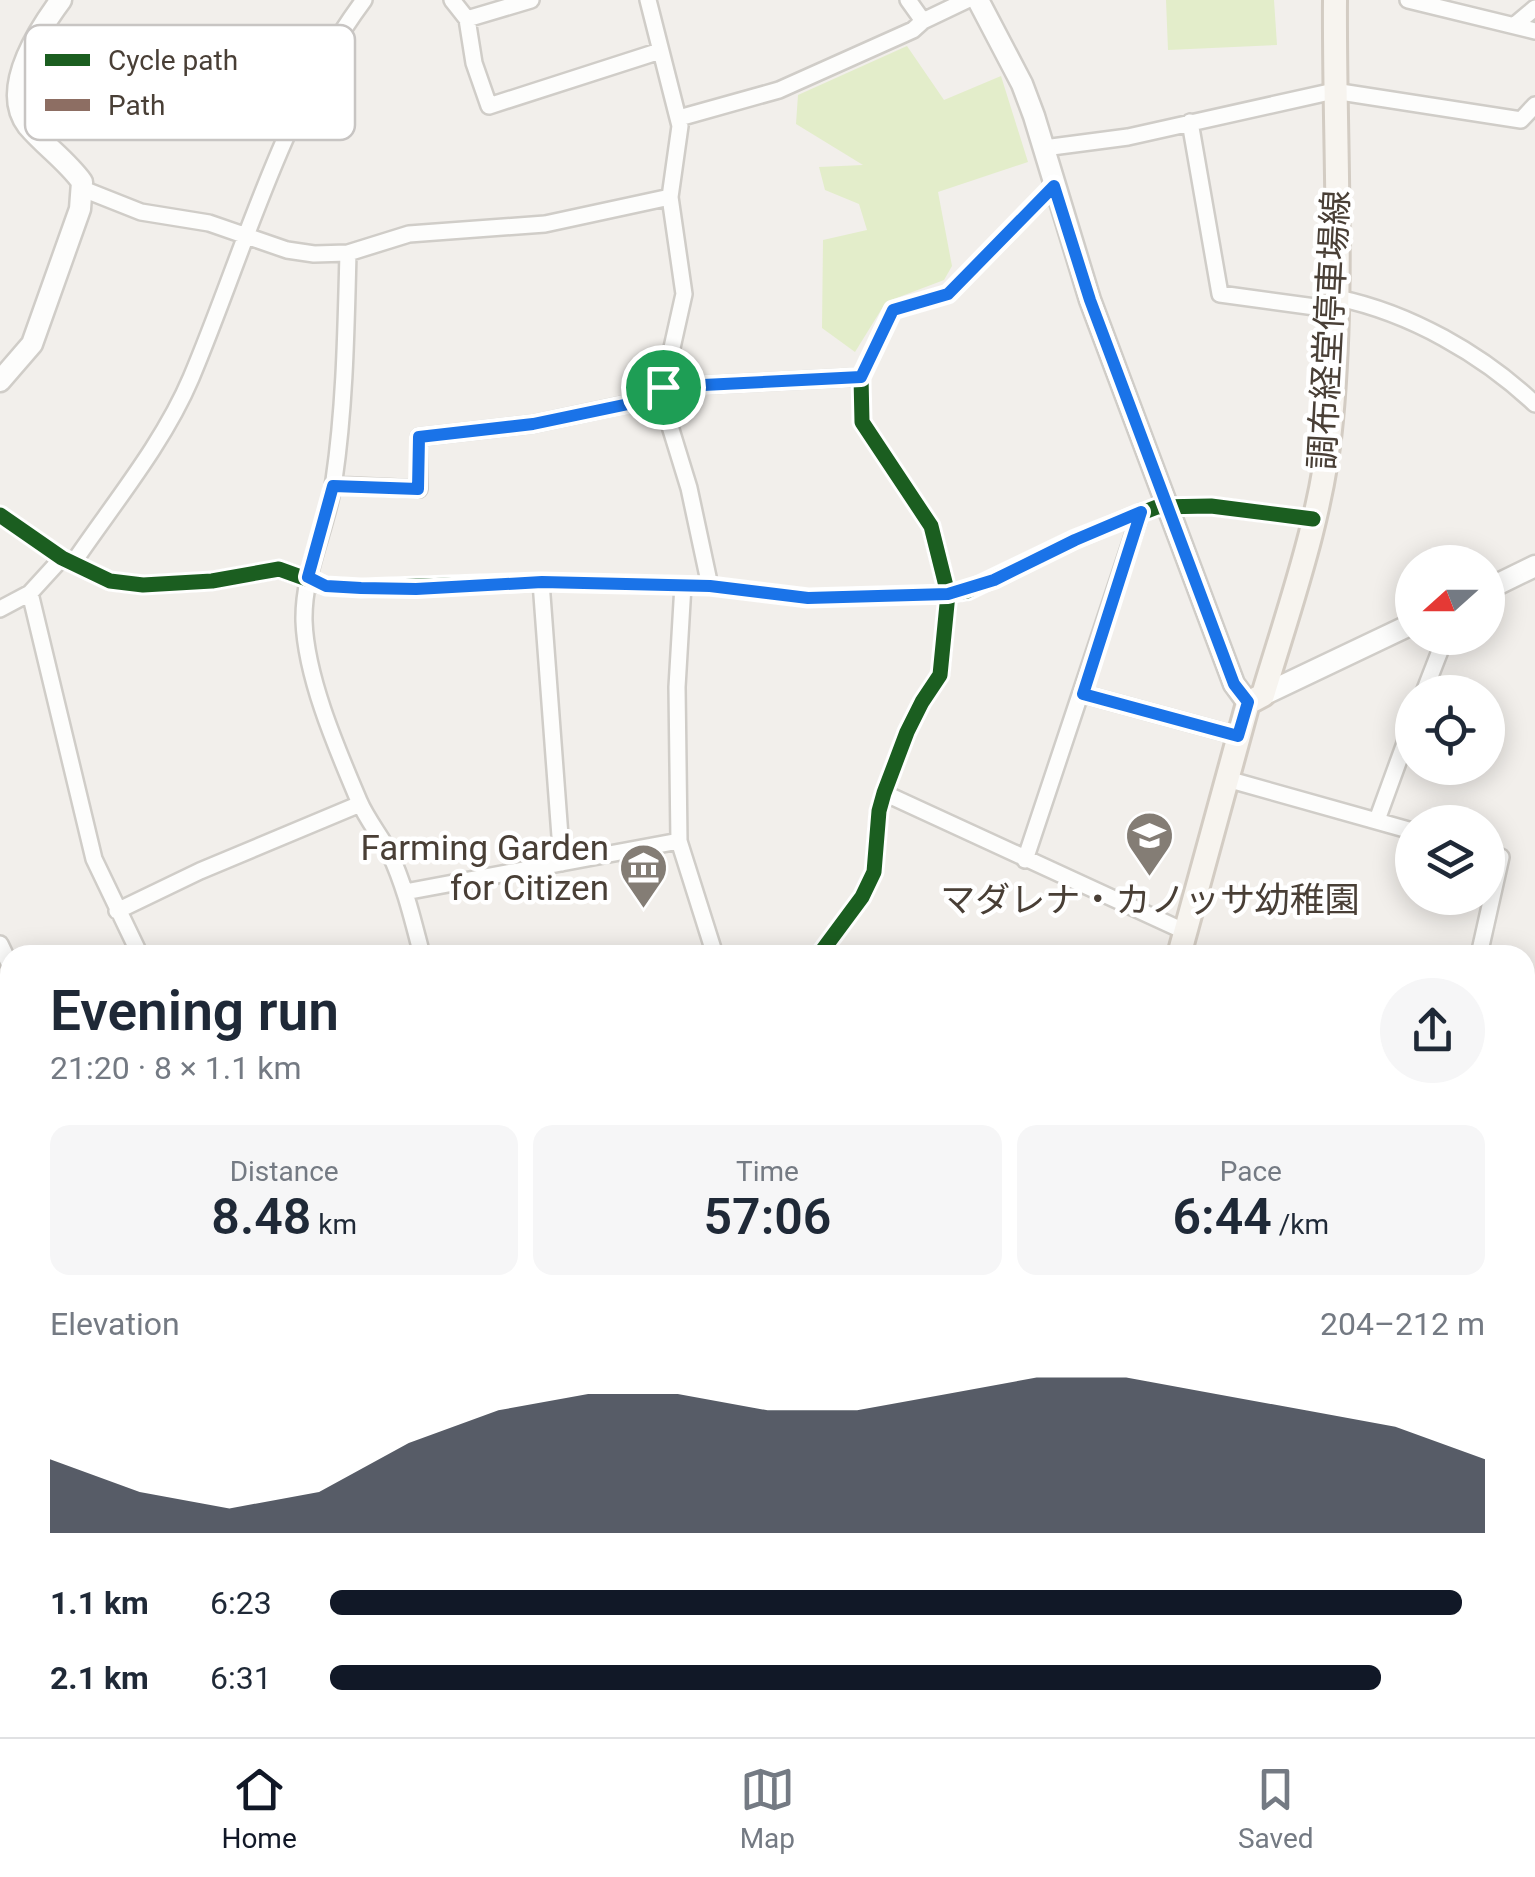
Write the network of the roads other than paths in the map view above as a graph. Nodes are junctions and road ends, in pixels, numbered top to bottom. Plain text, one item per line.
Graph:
1 (364, 0) edge
2 (452, 0) edge
3 (531, 0) edge
4 (648, 0) edge
5 (908, 0) edge
6 (967, 0) edge
7 (978, 0) edge
8 (1334, 0) edge
9 (1408, 0) edge
10 (60, 1) edge
11 (1535, 8) edge
12 (467, 19) junction
13 (923, 22) junction
14 (1516, 24) junction
15 (45, 25) edge
16 (345, 25) edge
17 (1535, 30) edge
18 (660, 51) junction
19 (25, 62) edge
20 (1334, 91) junction
21 (1535, 105) edge
22 (8, 106) edge
23 (679, 118) junction
24 (1190, 122) junction
25 (42, 140) edge
26 (286, 140) edge
27 (1044, 148) junction
28 (1054, 186) junction
29 (84, 189) junction
30 (670, 196) junction
31 (244, 236) junction
32 (348, 253) junction
33 (1337, 304) junction
34 (861, 377) junction
35 (0, 381) edge
36 (662, 392) junction
37 (1535, 404) edge
38 (333, 486) junction
39 (1168, 506) junction
40 (1141, 512) junction
41 (0, 515) edge
42 (1313, 519) junction
43 (68, 561) junction
44 (1535, 566) edge
45 (308, 577) junction
46 (1505, 580) edge
47 (542, 582) junction
48 (684, 585) junction
49 (710, 586) junction
50 (30, 593) junction
51 (948, 594) junction
52 (0, 608) edge
53 (1395, 632) edge
54 (1083, 694) junction
55 (1255, 699) junction
56 (1238, 736) junction
57 (1395, 769) edge
58 (1226, 779) junction
59 (884, 793) junction
60 (360, 804) junction
61 (1376, 820) junction
62 (1395, 826) edge
63 (679, 841) junction
64 (1025, 860) junction
65 (562, 863) junction
66 (405, 892) junction
67 (117, 911) junction
68 (1488, 915) edge
69 (1183, 944) edge
70 (135, 945) edge
71 (419, 945) edge
72 (712, 945) edge
73 (827, 945) edge
74 (1481, 945) edge

1 - 16 street
2 - 12 street
3 - 12 street
4 - 18 street
5 - 13 street
6 - 13 street
7 - 27 street
8 - 20 main road, 調布経堂停車場線
9 - 14 street
10 - 15 street
11 - 14 street
12 - 18 street
13 - 23 street
14 - 17 street
18 - 23 street
19 - 22 street
20 - 21 street
20 - 24 street
20 - 33 main road, 調布経堂停車場線
23 - 30 street
24 - 27 street
24 - 33 street
25 - 29 street
26 - 31 street
27 - 28 street
28 - 34 street
28 - 39 street
29 - 31 street
29 - 35 street
30 - 32 street
30 - 36 street
31 - 32 street
31 - 43 street
32 - 38 street
33 - 37 street
33 - 42 main road, 調布経堂停車場線
34 - 36 street
34 - 51 street
36 - 38 street
36 - 49 street
38 - 45 street
39 - 40 street
39 - 42 street
39 - 55 street
40 - 51 street
40 - 54 street
41 - 43 street
42 - 55 main road, 調布経堂停車場線
43 - 45 street
43 - 50 street
44 - 46 street
45 - 47 street
45 - 60 street
47 - 48 street
47 - 65 street
48 - 49 street
48 - 63 street
49 - 51 street
50 - 52 street
50 - 67 street
51 - 59 street
53 - 55 street
54 - 56 street
54 - 64 street
55 - 56 main road, 調布経堂停車場線
56 - 58 main road, 調布経堂停車場線
57 - 61 street
58 - 61 street
58 - 69 main road, 調布経堂停車場線
59 - 64 street
59 - 73 street
60 - 66 street
60 - 67 street
61 - 62 street
63 - 65 street
63 - 72 street
64 - 69 street
65 - 66 street
66 - 71 street
67 - 70 street
68 - 74 street

